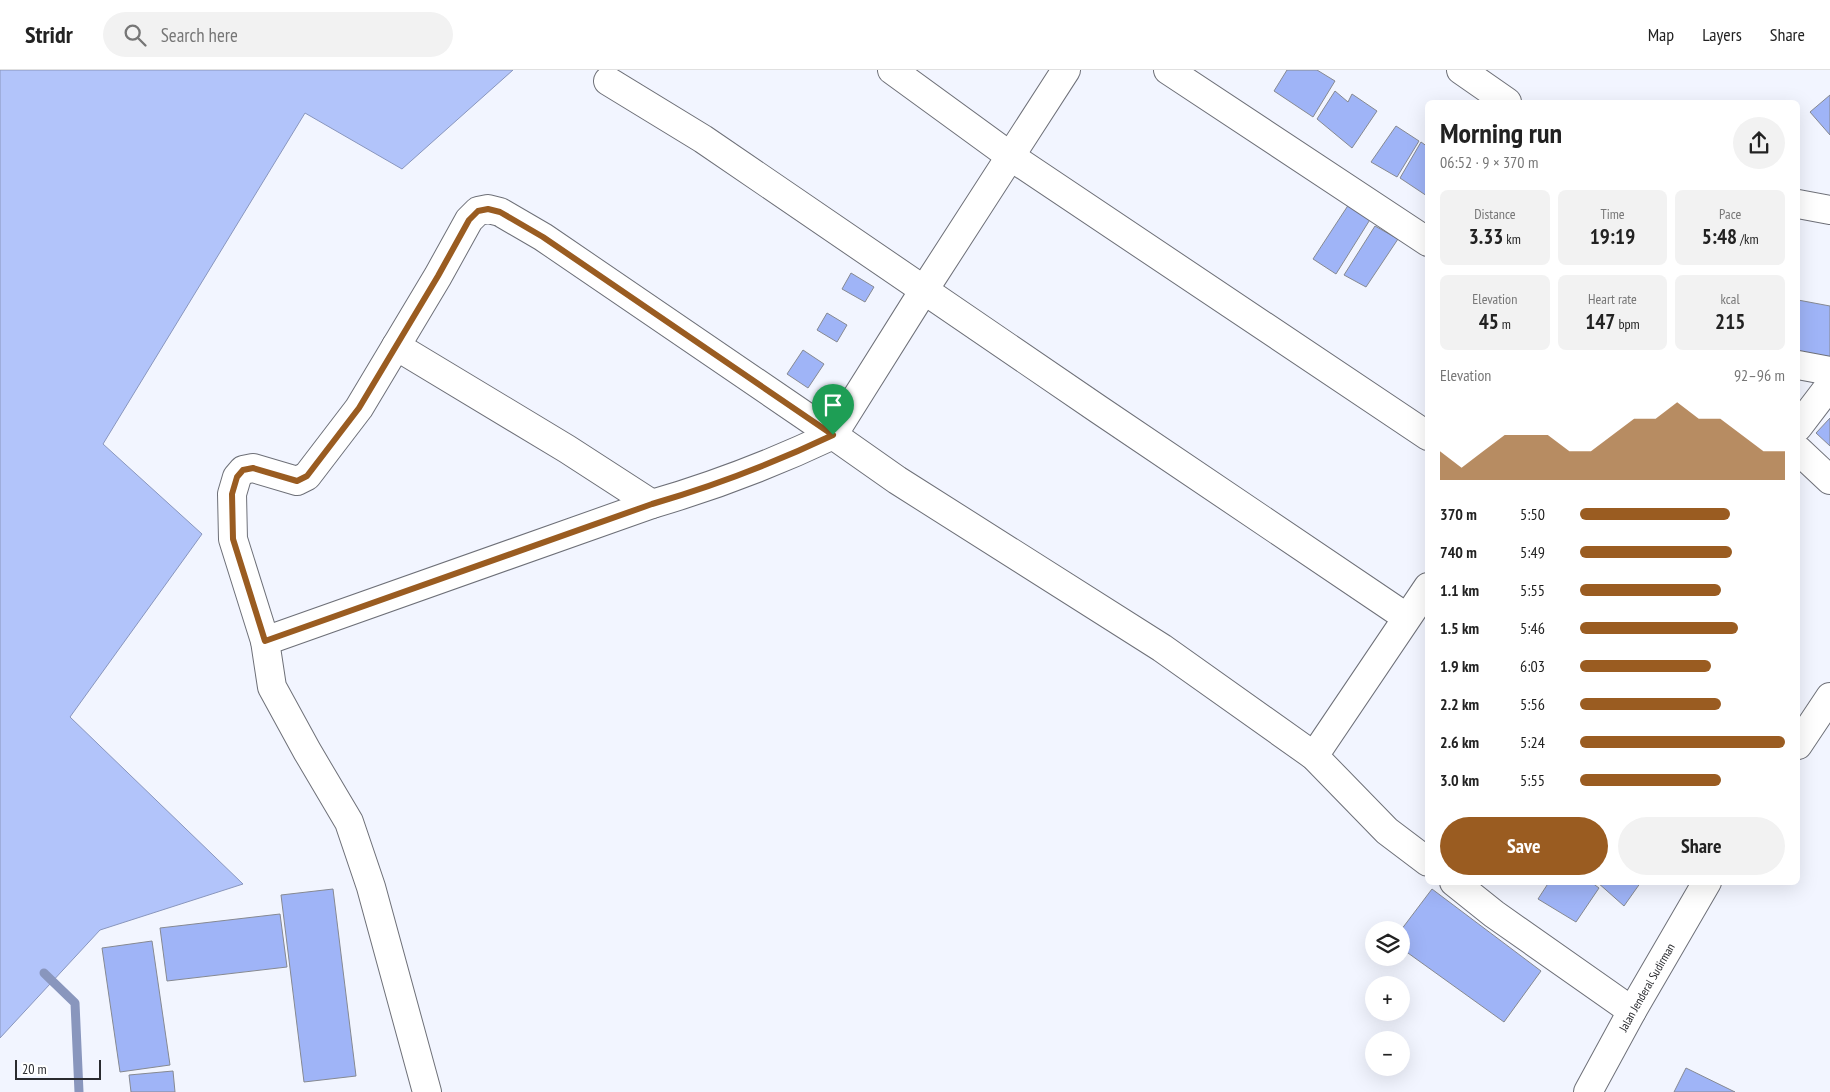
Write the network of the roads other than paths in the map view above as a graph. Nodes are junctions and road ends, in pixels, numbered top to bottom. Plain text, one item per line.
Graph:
1 (892, 70) edge
2 (1066, 70) edge
3 (1168, 70) edge
4 (1461, 70) edge
5 (608, 81) dead end
6 (1504, 100) edge
7 (1010, 156) junction
8 (1800, 204) edge
9 (1830, 210) edge
10 (1425, 240) edge
11 (924, 290) junction
12 (396, 346) junction
13 (1800, 364) edge
14 (1830, 371) edge
15 (1830, 386) edge
16 (1800, 424) edge
17 (1425, 434) edge
18 (833, 435) junction
19 (1800, 452) edge
20 (1830, 480) edge
21 (652, 504) junction
22 (1425, 591) edge
23 (1406, 617) junction
24 (265, 641) junction
25 (1830, 696) edge
26 (1800, 742) edge
27 (1314, 756) junction
28 (1425, 860) edge
29 (1458, 885) edge
30 (1705, 885) edge
31 (1632, 1011) junction
32 (427, 1092) edge
33 (1588, 1092) edge

1 - 7 main road
2 - 7 main road
3 - 10 main road
4 - 6 main road
5 - 11 main road
7 - 11 main road
7 - 17 main road
8 - 9 main road
11 - 18 main road
11 - 23 main road
12 - 18 main road
12 - 21 main road
12 - 24 main road
13 - 14 main road
15 - 16 main road
18 - 21 main road
18 - 27 main road
19 - 20 main road
21 - 24 main road
22 - 23 main road
23 - 27 main road
24 - 32 main road
25 - 26 main road
27 - 28 main road
29 - 31 main road
30 - 31 main road, Jalan Jenderal Sudirman
31 - 33 main road, Jalan Jenderal Sudirman

